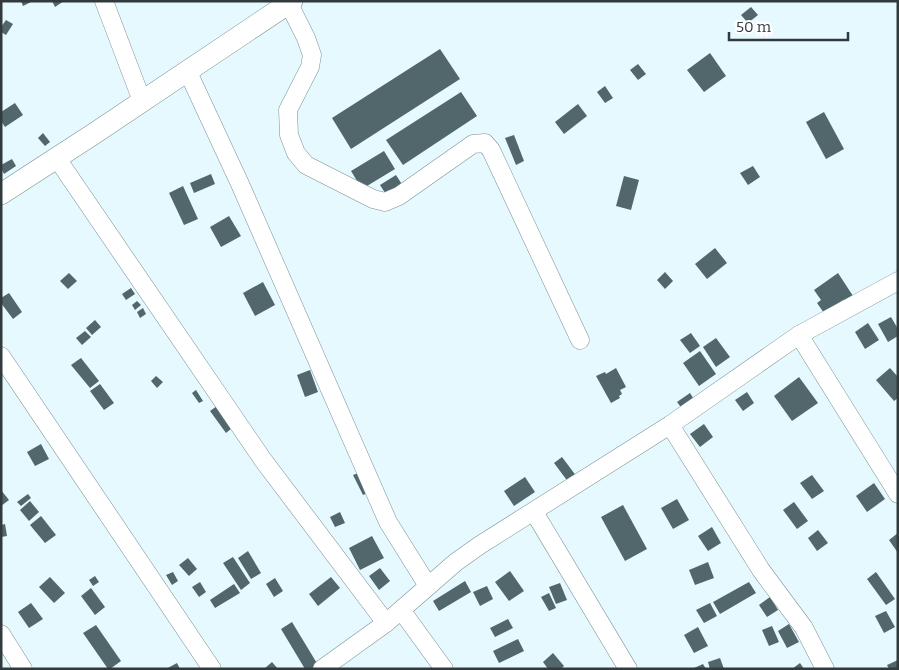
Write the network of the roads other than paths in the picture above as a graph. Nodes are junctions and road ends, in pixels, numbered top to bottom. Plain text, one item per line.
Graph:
1 (104, 1) edge
2 (290, 2) edge
3 (187, 70) junction
4 (142, 101) junction
5 (56, 158) junction
6 (1, 194) edge
7 (898, 280) edge
8 (798, 335) junction
9 (580, 340) dead end
10 (1, 356) edge
11 (670, 425) junction
12 (898, 494) edge
13 (534, 512) junction
14 (428, 586) junction
15 (401, 610) junction
16 (386, 623) junction
17 (1, 634) edge
18 (23, 669) edge
19 (212, 669) edge
20 (322, 669) edge
21 (444, 669) edge
22 (628, 669) edge
23 (825, 669) edge

1 - 4 street
2 - 3 street
2 - 9 street
3 - 4 street
3 - 14 street
4 - 5 street
5 - 6 street
5 - 16 street
7 - 8 street
8 - 11 street
8 - 12 street
10 - 19 street
11 - 13 street
11 - 23 street
13 - 14 street
13 - 22 street
14 - 15 street
15 - 16 street
15 - 21 street
16 - 20 street
17 - 18 street

